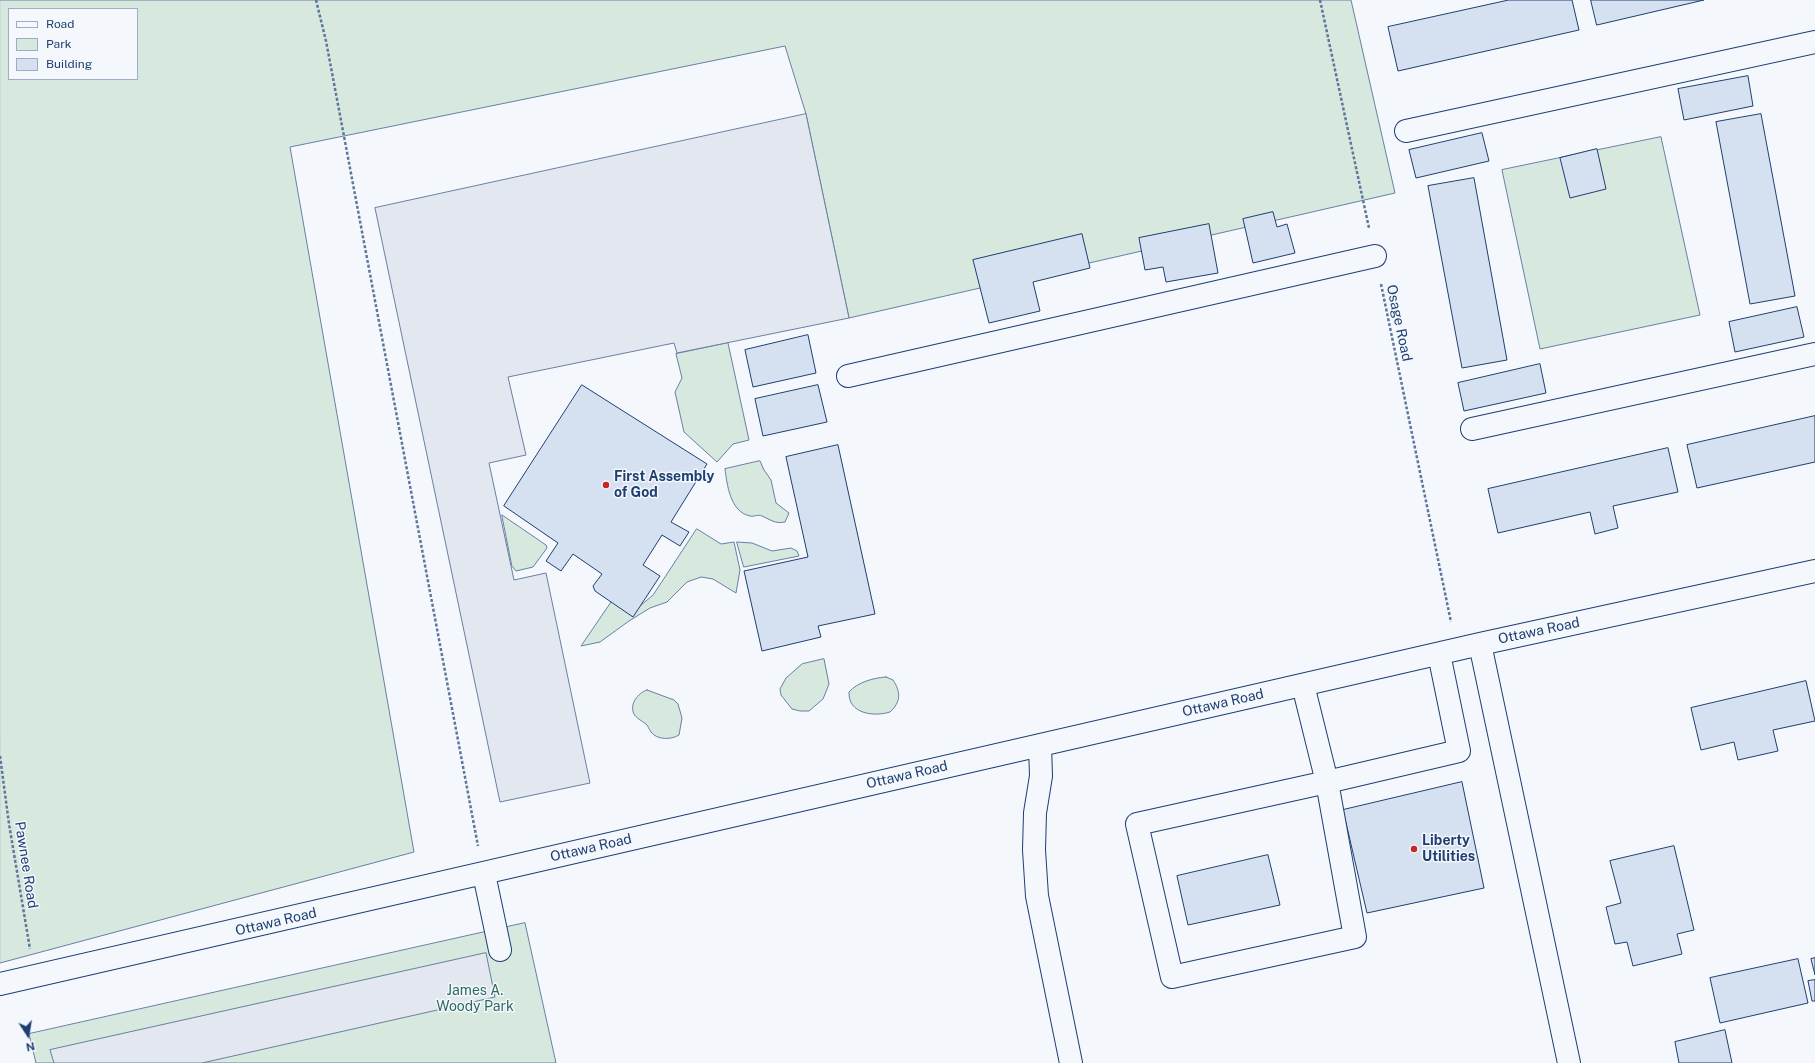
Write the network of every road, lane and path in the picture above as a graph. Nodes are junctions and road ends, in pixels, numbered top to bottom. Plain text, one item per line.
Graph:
1 (316, 0) edge
2 (1320, 0) edge
3 (1815, 42) edge
4 (1406, 131) dead end
5 (1375, 256) junction
6 (1815, 354) edge
7 (848, 376) dead end
8 (1472, 429) dead end
9 (1815, 572) edge
10 (1480, 644) junction
11 (1448, 652) junction
12 (1303, 685) junction
13 (1040, 745) junction
14 (0, 756) edge
15 (1327, 782) junction
16 (484, 874) junction
17 (500, 950) dead end
18 (35, 977) junction
19 (0, 984) edge
20 (1071, 1063) edge
21 (1569, 1063) edge

1 - 16 path
2 - 5 path, Osage Road
3 - 4 street
5 - 7 street
5 - 11 path, Osage Road
6 - 8 street
9 - 10 street, Ottawa Road
10 - 11 street, Ottawa Road
10 - 21 street
11 - 12 street, Ottawa Road
11 - 15 street
12 - 13 street, Ottawa Road
12 - 15 street
13 - 16 street, Ottawa Road
13 - 20 street
14 - 18 path, Pawnee Road
15 - 15 street
16 - 17 street
16 - 18 street, Ottawa Road
18 - 19 street, Ottawa Road

